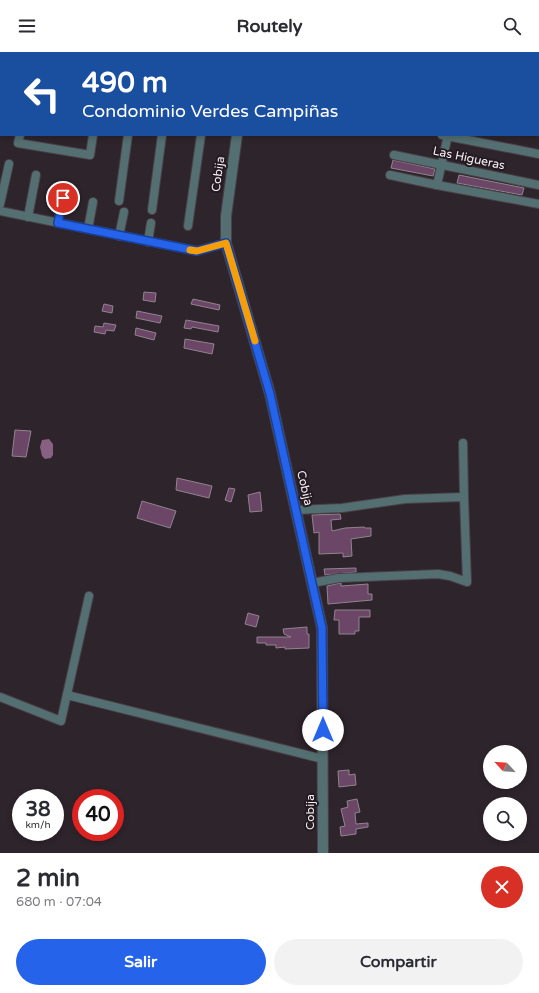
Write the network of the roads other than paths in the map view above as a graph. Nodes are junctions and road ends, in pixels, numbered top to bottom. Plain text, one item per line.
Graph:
1 (93, 136) edge
2 (128, 136) edge
3 (162, 136) edge
4 (201, 136) edge
5 (237, 136) edge
6 (446, 136) edge
7 (451, 136) edge
8 (19, 139) edge
9 (539, 154) edge
10 (394, 155) dead end
11 (8, 164) dead end
12 (441, 164) junction
13 (390, 174) dead end
14 (36, 175) dead end
15 (436, 185) junction
16 (539, 185) edge
17 (65, 186) dead end
18 (119, 201) dead end
19 (93, 202) dead end
20 (0, 204) edge
21 (539, 204) edge
22 (152, 210) dead end
23 (0, 211) edge
24 (124, 212) dead end
25 (28, 217) junction
26 (58, 223) junction
27 (151, 223) dead end
28 (188, 226) dead end
29 (88, 229) junction
30 (119, 236) junction
31 (148, 242) junction
32 (226, 243) junction
33 (463, 443) dead end
34 (464, 497) junction
35 (296, 510) junction
36 (312, 583) junction
37 (89, 596) dead end
38 (67, 695) junction
39 (0, 697) edge
40 (323, 759) junction
41 (322, 853) edge

1 - 8 street
2 - 18 street
3 - 22 street
4 - 28 street
5 - 32 street, Cobija
6 - 12 street
7 - 9 street
10 - 12 street, Las Higueras
11 - 20 street
12 - 15 street
12 - 16 street, Las Higueras
13 - 15 street
14 - 25 street
15 - 21 street
17 - 26 street
19 - 29 street
23 - 25 street
24 - 30 street
25 - 26 street
26 - 29 street
27 - 31 street
29 - 30 street
30 - 31 street
31 - 32 street
32 - 35 street, Cobija
33 - 34 street
34 - 35 street
34 - 36 street
35 - 36 street, Cobija
36 - 40 street, Cobija
37 - 38 street
38 - 39 street
38 - 40 street
40 - 41 street, Cobija

